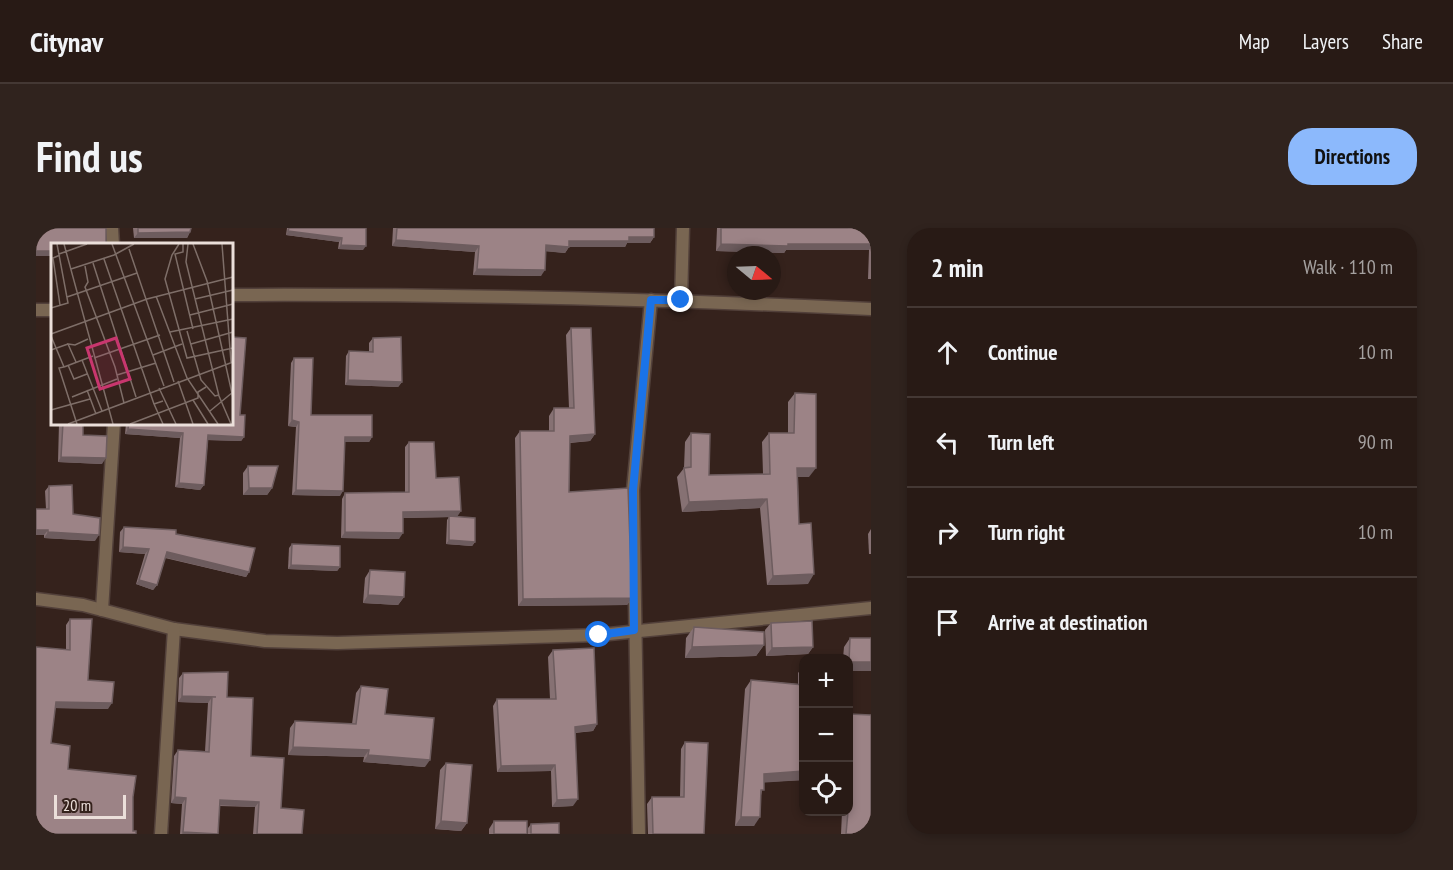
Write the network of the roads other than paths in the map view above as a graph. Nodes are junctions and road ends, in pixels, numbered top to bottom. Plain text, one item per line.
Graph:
1 (112, 228) edge
2 (683, 228) edge
3 (113, 243) edge
4 (232, 295) edge
5 (651, 300) junction
6 (681, 300) junction
7 (871, 309) edge
8 (114, 424) edge
9 (36, 599) edge
10 (871, 608) edge
11 (102, 610) junction
12 (174, 629) junction
13 (634, 630) junction
14 (161, 834) edge
15 (639, 834) edge

1 - 3 street
2 - 6 street
4 - 5 street
5 - 6 street
5 - 13 street
6 - 7 street
8 - 11 street
9 - 11 street
10 - 13 street
11 - 12 street
12 - 13 street
12 - 14 street
13 - 15 street

